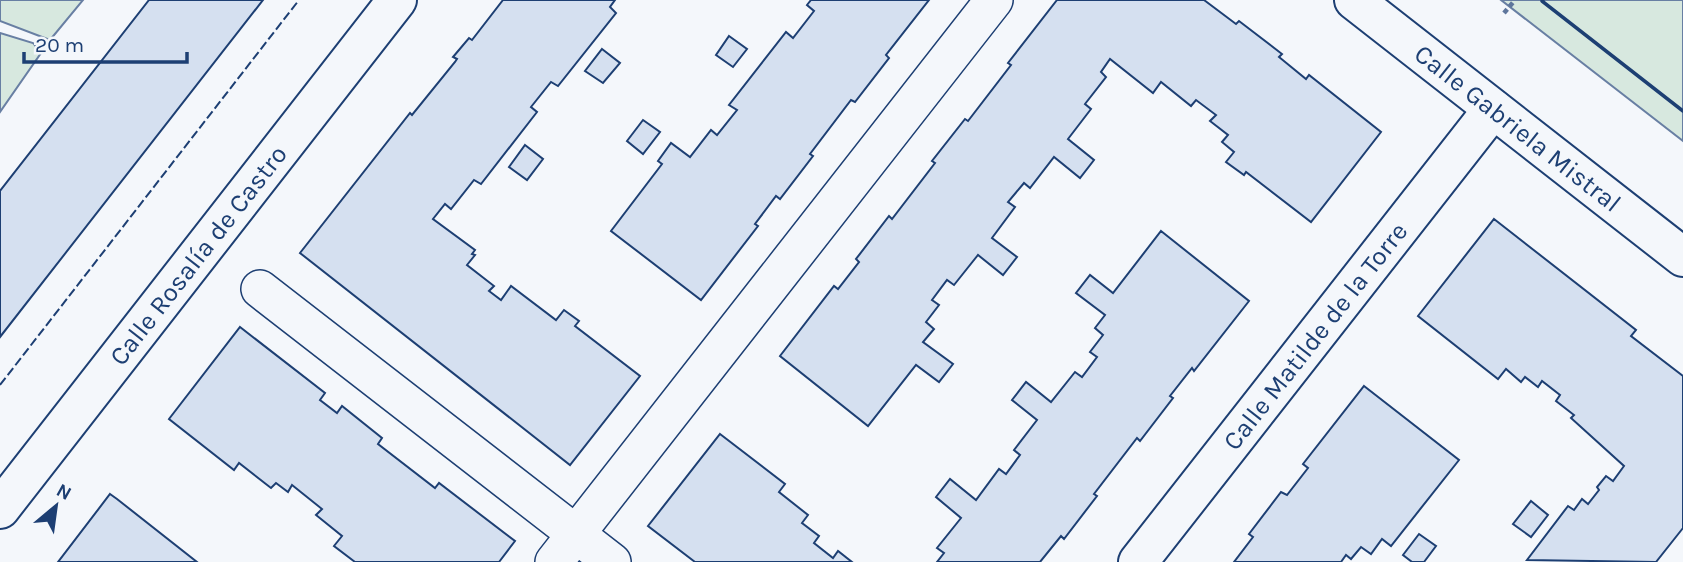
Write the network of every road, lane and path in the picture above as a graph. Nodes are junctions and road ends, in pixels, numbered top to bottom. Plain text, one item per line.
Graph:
1 (397, 0) edge
2 (994, 0) edge
3 (1354, 0) edge
4 (1515, 0) edge
5 (1504, 13) dead end
6 (1493, 109) junction
7 (1683, 257) edge
8 (260, 289) dead end
9 (0, 509) edge
10 (565, 548) edge
11 (612, 562) edge
12 (1138, 562) edge

1 - 9 street, Calle Rosalía de Castro
2 - 10 street
3 - 6 street, Calle Gabriela Mistral
4 - 5 path
6 - 7 street, Calle Gabriela Mistral
6 - 12 street, Calle Matilde de la Torre
8 - 10 street
10 - 11 street

